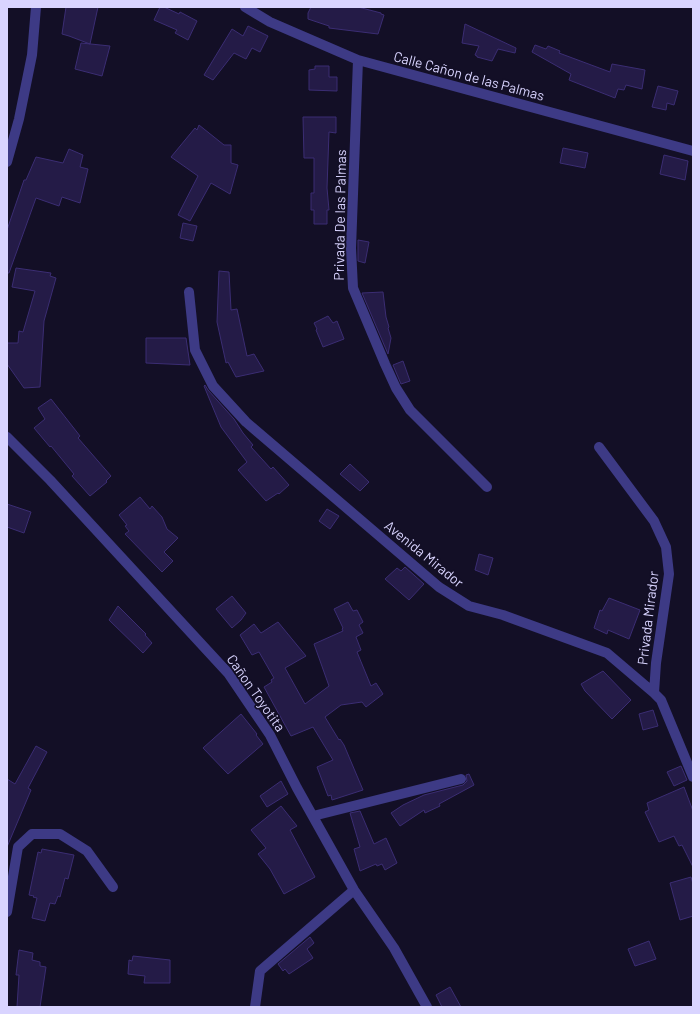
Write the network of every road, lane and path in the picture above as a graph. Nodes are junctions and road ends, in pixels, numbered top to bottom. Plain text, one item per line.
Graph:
1 (36, 7) edge
2 (245, 7) edge
3 (358, 60) junction
4 (693, 151) edge
5 (7, 162) edge
6 (189, 292) dead end
7 (7, 437) edge
8 (599, 447) dead end
9 (487, 487) dead end
10 (654, 693) junction
11 (693, 777) edge
12 (461, 779) dead end
13 (313, 816) junction
14 (113, 887) dead end
15 (354, 890) junction
16 (7, 912) edge
17 (255, 1007) edge
18 (427, 1007) edge

1 - 5 street
2 - 3 street, Calle Cañon de las Palmas
3 - 4 street, Calle Cañon de las Palmas
3 - 9 street, Privada De las Palmas
6 - 10 street, Avenida Mirador
7 - 13 street, Cañon Toyotita
8 - 10 street, Privada Mirador
10 - 11 street, Avenida Mirador
12 - 13 street
13 - 15 street, Cañon Toyotita
14 - 16 street
15 - 17 street
15 - 18 street, Cañon Toyotita

